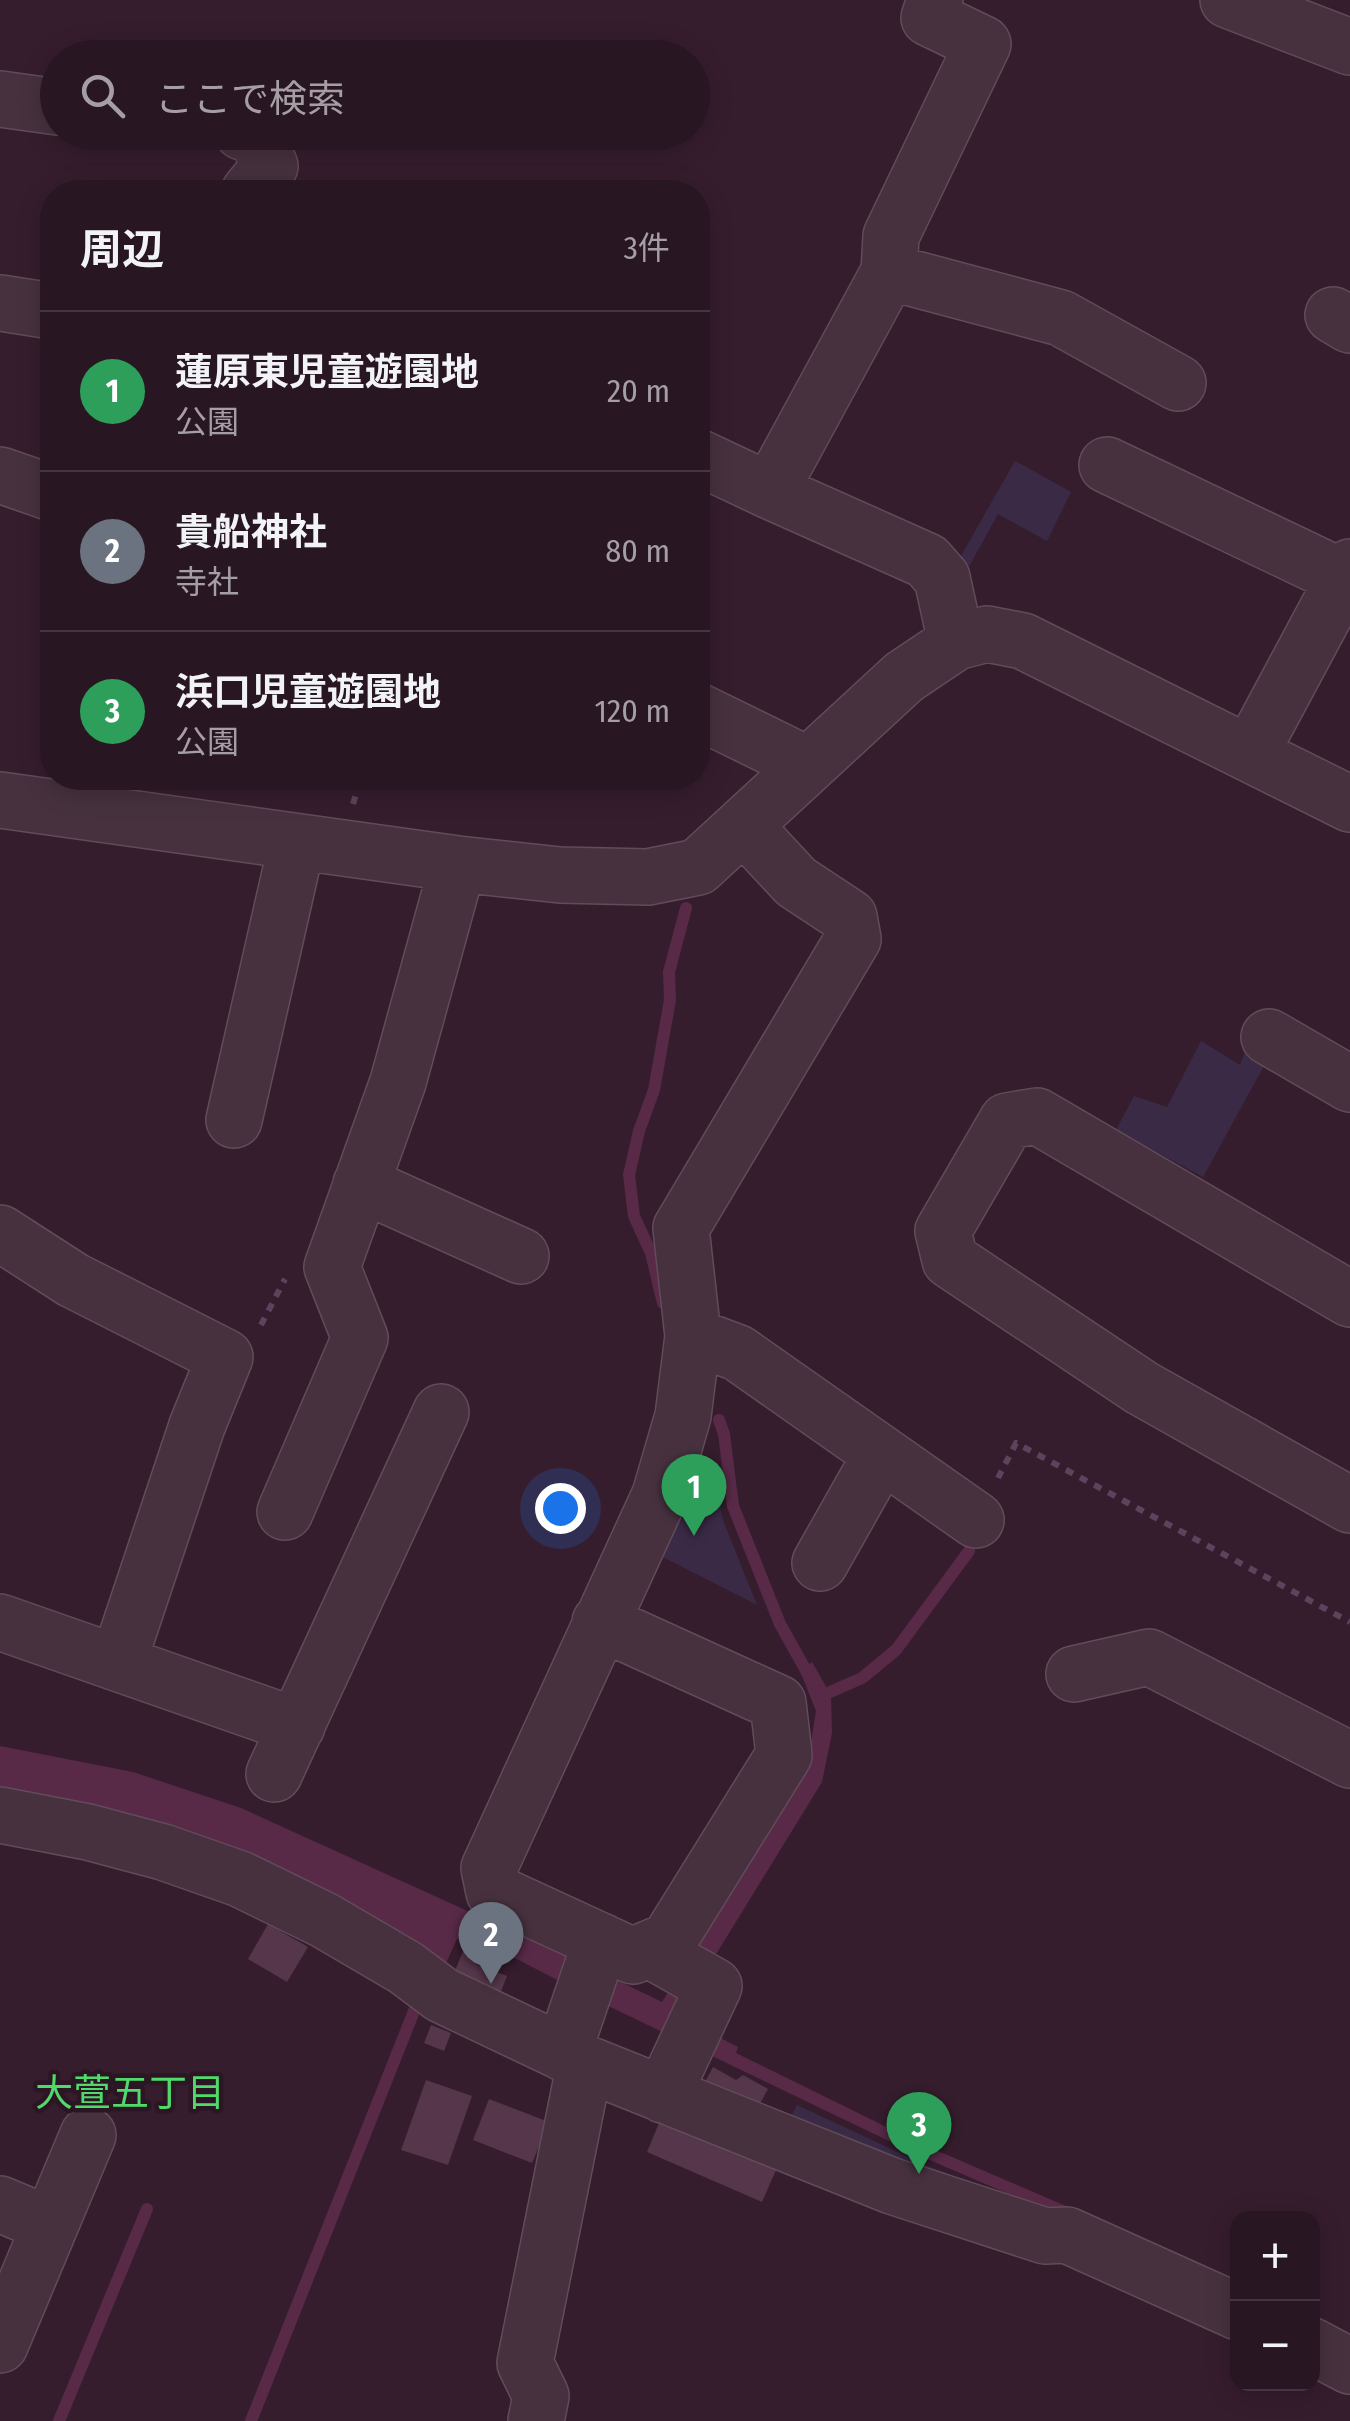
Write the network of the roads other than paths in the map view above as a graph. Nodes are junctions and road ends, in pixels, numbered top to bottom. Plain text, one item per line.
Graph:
1 (935, 0) edge
2 (1228, 0) edge
3 (1350, 47) edge
4 (0, 99) edge
5 (40, 105) edge
6 (262, 150) edge
7 (259, 180) edge
8 (889, 272) junction
9 (0, 303) edge
10 (40, 309) edge
11 (1178, 383) dead end
12 (710, 463) edge
13 (1107, 465) dead end
14 (0, 475) edge
15 (40, 489) edge
16 (770, 491) junction
17 (1347, 572) edge
18 (956, 642) junction
19 (710, 717) edge
20 (1250, 752) junction
21 (808, 765) junction
22 (0, 800) edge
23 (1350, 804) edge
24 (744, 826) junction
25 (297, 843) junction
26 (458, 864) junction
27 (1268, 1037) dead end
28 (1350, 1084) edge
29 (234, 1120) dead end
30 (361, 1184) junction
31 (0, 1233) edge
32 (521, 1256) dead end
33 (1350, 1299) edge
34 (693, 1336) junction
35 (442, 1412) dead end
36 (882, 1455) junction
37 (1350, 1505) edge
38 (286, 1512) dead end
39 (976, 1520) road end
40 (820, 1563) dead end
41 (0, 1622) edge
42 (600, 1622) junction
43 (118, 1663) junction
44 (1074, 1674) dead end
45 (1350, 1760) edge
46 (0, 1815) edge
47 (651, 1996) junction
48 (574, 2058) junction
49 (88, 2135) dead end
50 (0, 2204) edge
51 (50, 2225) junction
52 (1230, 2308) edge
53 (0, 2346) edge
54 (536, 2421) edge

1 - 8 street
2 - 3 street
4 - 5 street
6 - 7 street
8 - 11 street
8 - 16 street
9 - 10 street
12 - 16 street
13 - 17 street
14 - 15 street
16 - 18 street
17 - 20 street
18 - 20 street
18 - 21 street
19 - 21 street
20 - 23 street
21 - 24 street
22 - 25 street
24 - 26 street
24 - 34 street
25 - 26 street
25 - 29 street
26 - 30 street
27 - 28 street
30 - 32 street
30 - 38 street
31 - 43 street
33 - 37 street
34 - 36 street
34 - 42 street
35 - 43 street
36 - 39 street
36 - 40 street
41 - 43 street
42 - 47 street
42 - 47 street
44 - 45 street
46 - 48 street
47 - 48 street
47 - 48 street
47 - 52 street
48 - 54 street
49 - 51 street
50 - 51 street
51 - 53 street

